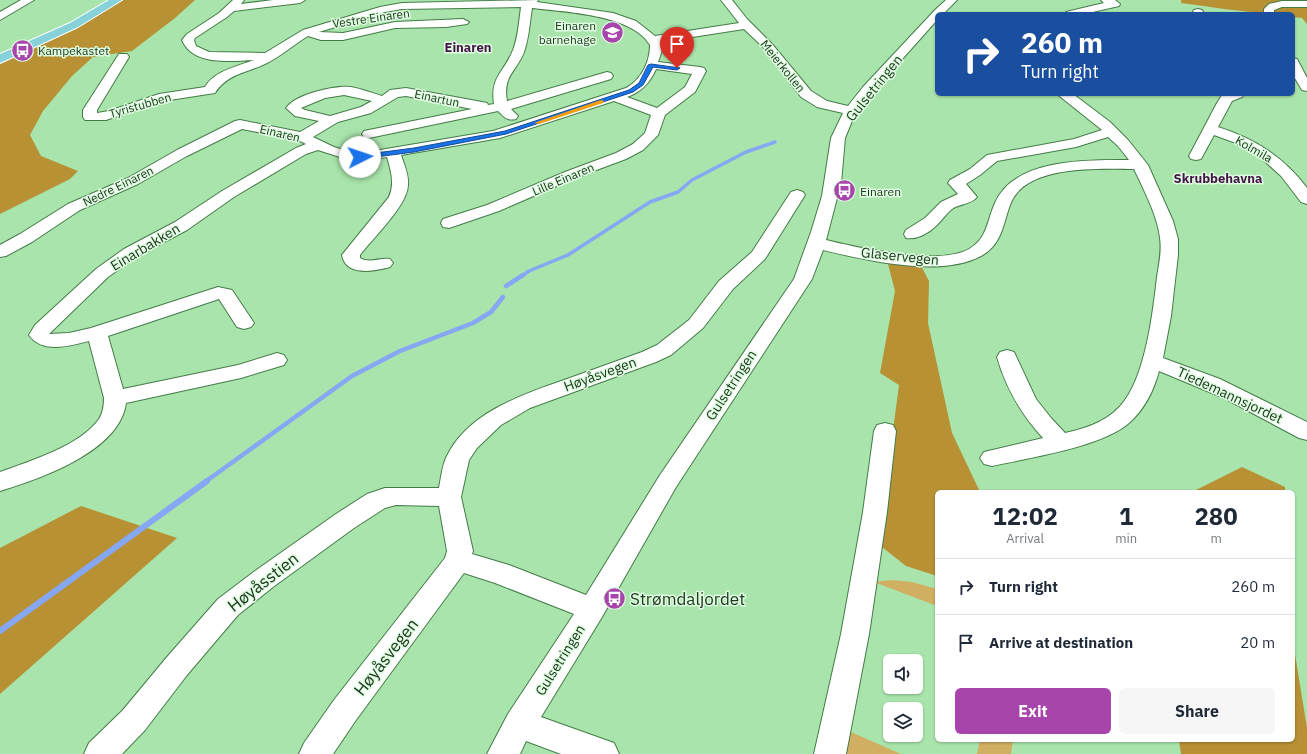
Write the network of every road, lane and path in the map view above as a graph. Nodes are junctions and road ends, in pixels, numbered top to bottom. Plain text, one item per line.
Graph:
1 (29, 0) edge
2 (117, 0) edge
3 (300, 0) edge
4 (726, 0) edge
5 (952, 0) edge
6 (464, 2) edge
7 (530, 2) edge
8 (1111, 2) edge
9 (235, 4) edge
10 (607, 4) dead end
11 (1307, 4) edge
12 (1126, 8) dead end
13 (594, 12) junction
14 (941, 12) edge
15 (1077, 12) edge
16 (1268, 12) edge
17 (0, 17) edge
18 (935, 18) edge
19 (463, 22) dead end
20 (746, 25) junction
21 (306, 32) junction
22 (653, 40) junction
23 (270, 56) junction
24 (123, 58) dead end
25 (0, 59) edge
26 (651, 65) junction
27 (1295, 67) edge
28 (607, 76) dead end
29 (1302, 86) edge
30 (210, 90) joint
31 (1067, 96) edge
32 (1087, 96) dead end
33 (1230, 96) edge
34 (615, 97) junction
35 (384, 100) junction
36 (496, 108) junction
37 (852, 111) junction
38 (659, 113) junction
39 (331, 120) junction
40 (240, 124) joint
41 (530, 125) junction
42 (1210, 129) junction
43 (1113, 133) junction
44 (369, 134) dead end
45 (310, 141) junction
46 (393, 153) junction
47 (1196, 156) dead end
48 (1140, 165) junction
49 (797, 195) dead end
50 (1307, 199) edge
51 (985, 201) junction
52 (449, 223) dead end
53 (912, 234) dead end
54 (817, 243) junction
55 (0, 252) edge
56 (384, 264) dead end
57 (244, 323) dead end
58 (96, 333) junction
59 (1007, 357) dead end
60 (278, 360) dead end
61 (1152, 361) junction
62 (115, 398) junction
63 (885, 431) dead end
64 (1307, 432) edge
65 (1061, 442) junction
66 (992, 458) dead end
67 (0, 482) edge
68 (449, 497) junction
69 (458, 561) junction
70 (592, 609) junction
71 (519, 724) junction
72 (100, 754) edge
73 (315, 754) edge
74 (503, 754) edge
75 (603, 754) edge
76 (830, 754) edge

1 - 17 street
2 - 25 main road
3 - 9 street
4 - 20 street, Meierkollen
5 - 14 street, Gulsetringen
6 - 7 street, Vestre Einaren
6 - 21 street, Vestre Einaren
7 - 13 street
7 - 36 street
8 - 12 street
8 - 15 street
9 - 23 street
10 - 13 street
11 - 16 street
13 - 22 street
18 - 37 street, Gulsetringen
19 - 21 street, Vestre Einaren
20 - 22 street
20 - 37 street, Meierkollen
21 - 23 street, Vestre Einaren
22 - 26 street, Einaren
23 - 30 street, Vestre Einaren
24 - 30 street, Tyristubben
26 - 34 street, Einaren
26 - 38 street
27 - 29 street
28 - 36 street
31 - 32 street
31 - 43 street
33 - 42 street
34 - 38 street
34 - 41 street, Einaren
35 - 36 street, Einartun
35 - 39 street, Einartun
35 - 39 street, Einartun
36 - 41 street
36 - 44 street
37 - 54 street, Gulsetringen
38 - 52 street, Lille Einaren
39 - 45 street, Einartun
40 - 45 street, Einaren
40 - 55 street, Nedre Einaren
41 - 46 street, Einaren
42 - 47 street
42 - 50 street, Kolmila
43 - 48 street
43 - 51 street
45 - 46 street, Einaren
45 - 58 street, Einarbakken
46 - 56 street
48 - 51 street, Glaservegen
48 - 61 street
49 - 68 street, Høyåsvegen
51 - 53 street, Glaservegen
51 - 54 street, Glaservegen
54 - 70 street, Gulsetringen
57 - 58 street, Einarbakken
58 - 62 street
59 - 65 street
60 - 62 street
61 - 64 street, Tiedemannsjordet
61 - 65 street
62 - 67 street
63 - 76 street
65 - 66 street
68 - 69 street, Høyåsvegen
68 - 72 street, Høyåsstien
69 - 70 street
69 - 73 street, Høyåsvegen
70 - 71 street, Gulsetringen
71 - 74 street, Gulsetringen
71 - 75 street

